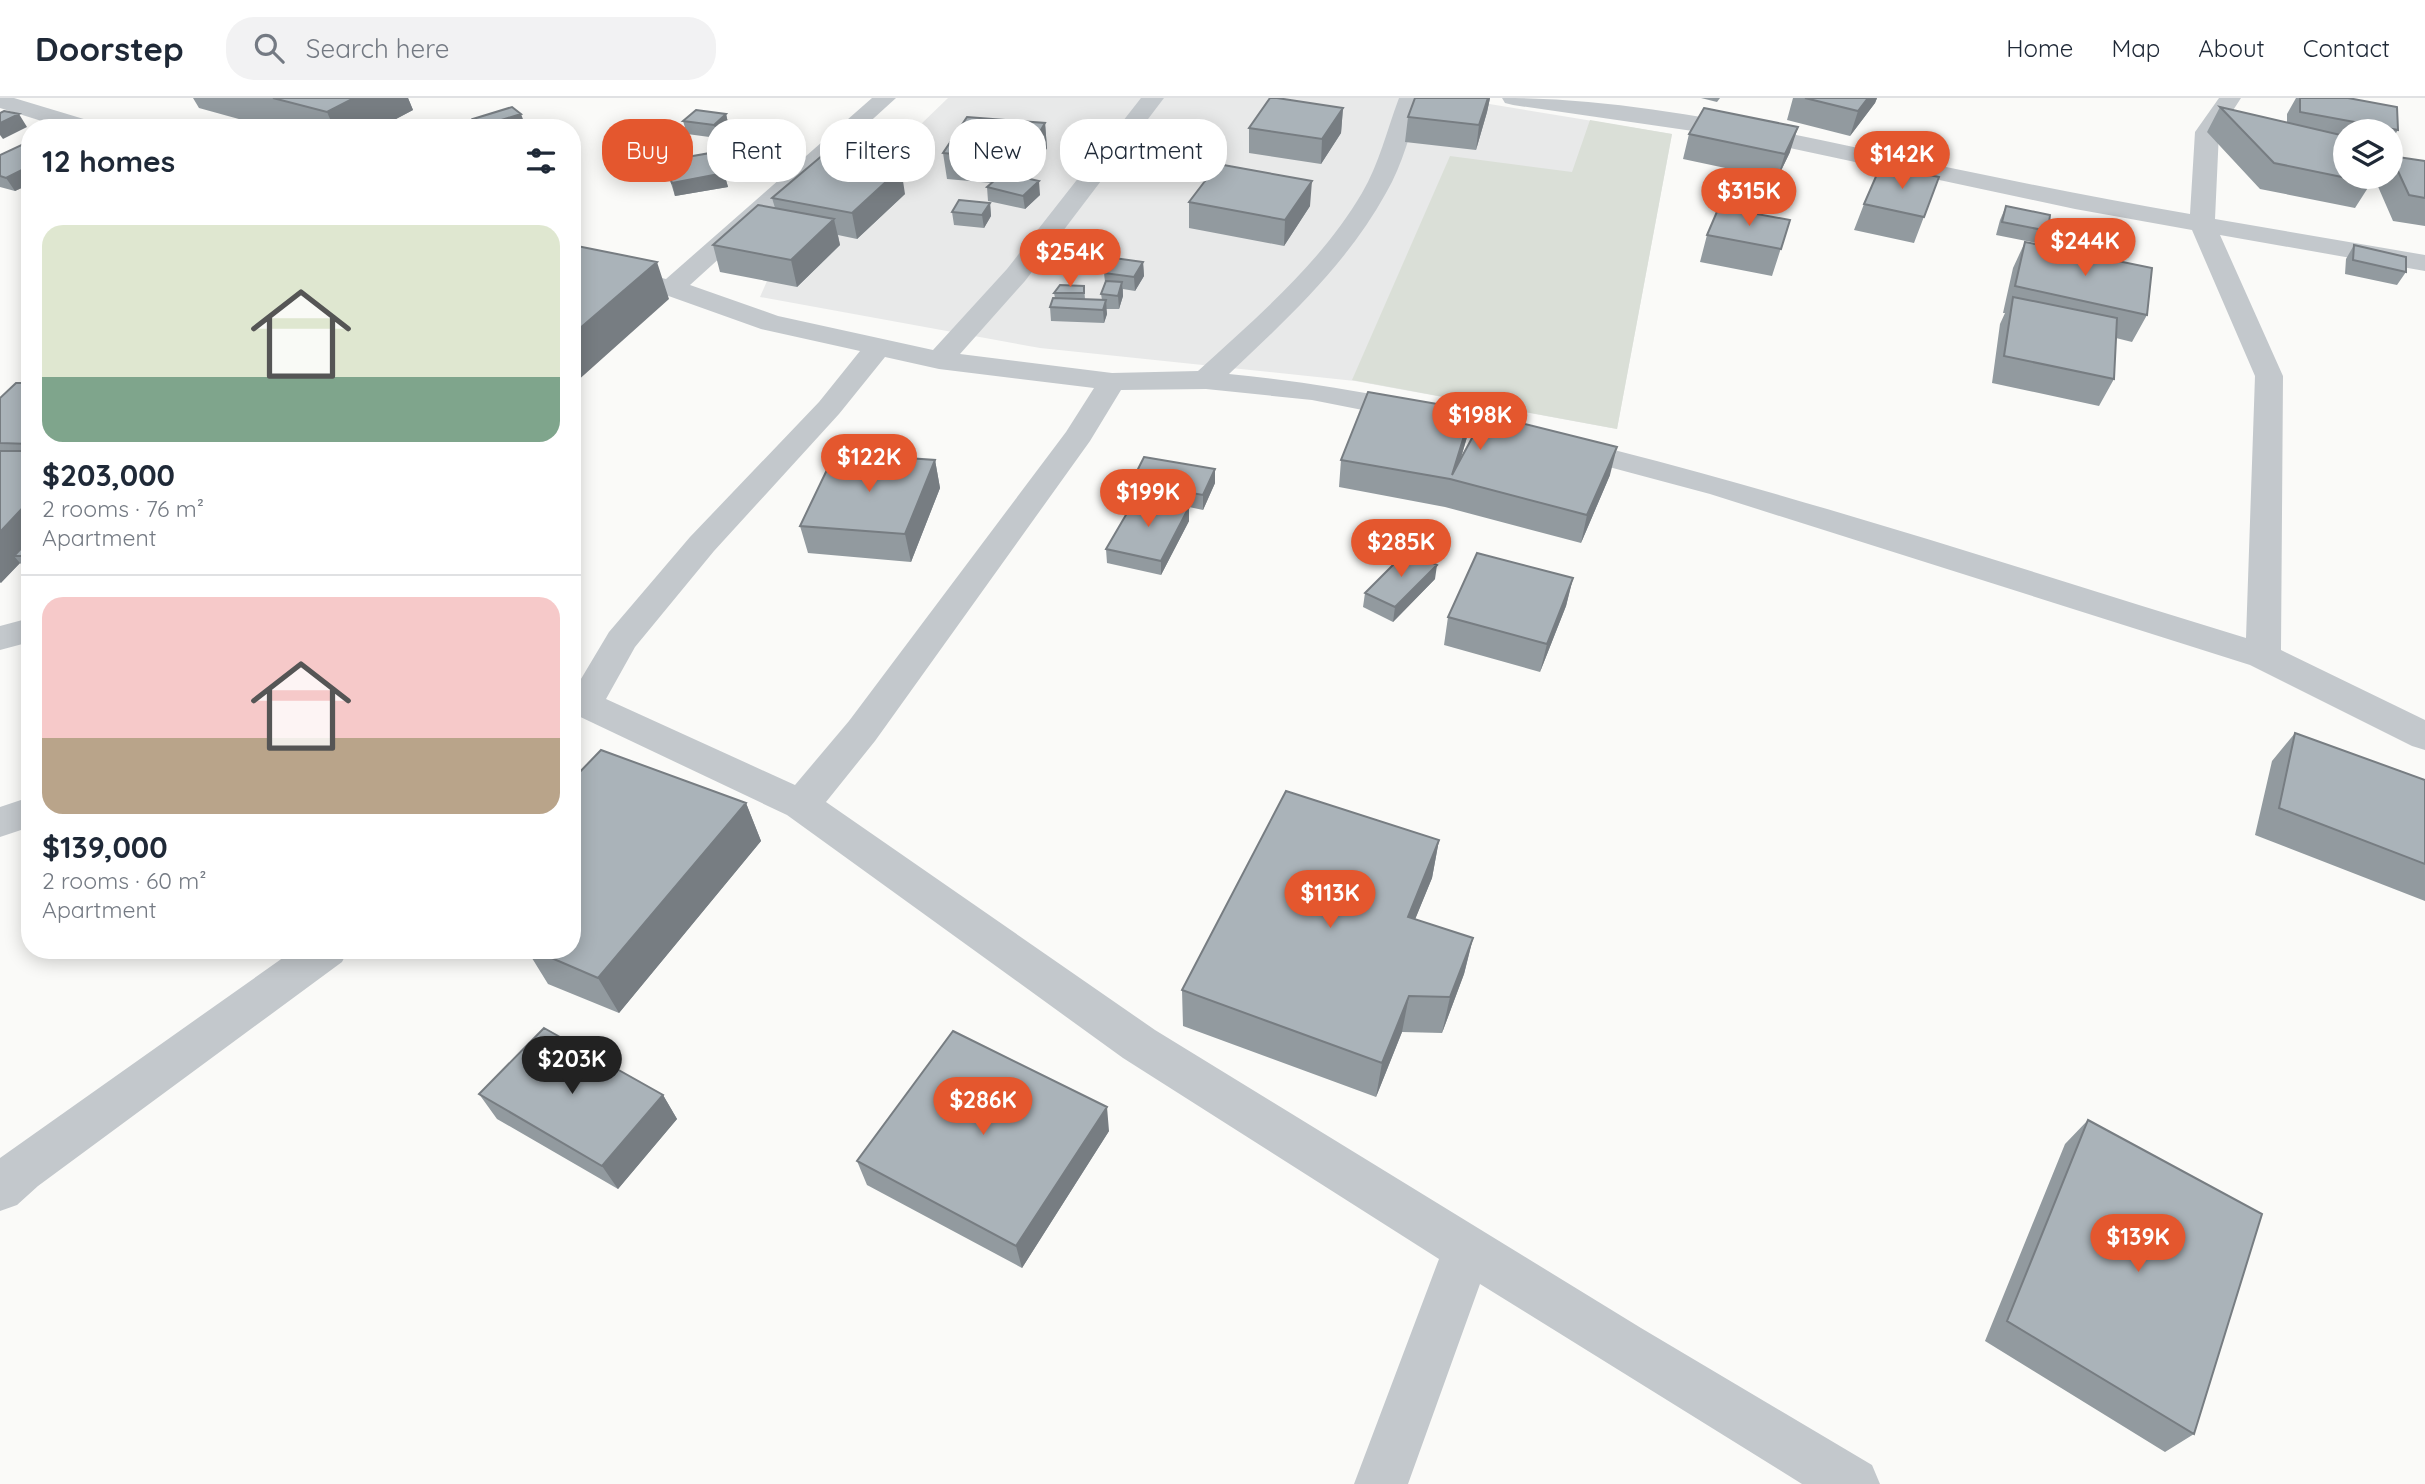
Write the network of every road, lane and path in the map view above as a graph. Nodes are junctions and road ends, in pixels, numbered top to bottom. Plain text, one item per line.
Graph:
1 (885, 98) edge
2 (1153, 98) edge
3 (1410, 98) edge
4 (1513, 98) edge
5 (2230, 98) edge
6 (0, 101) edge
7 (1617, 105) edge
8 (59, 119) edge
9 (2202, 224) junction
10 (2425, 264) edge
11 (581, 267) edge
12 (671, 288) junction
13 (876, 349) junction
14 (939, 360) junction
15 (1206, 380) junction
16 (1112, 382) junction
17 (21, 632) edge
18 (0, 638) edge
19 (2263, 656) junction
20 (581, 703) edge
21 (581, 711) edge
22 (2425, 736) edge
23 (801, 805) junction
24 (21, 816) edge
25 (0, 822) edge
26 (314, 959) edge
27 (0, 1189) edge
28 (1468, 1248) junction
29 (1381, 1484) edge
30 (1853, 1484) edge

1 - 12 street
2 - 14 street
3 - 15 street
4 - 7 street
5 - 9 street
6 - 8 street
7 - 9 street
9 - 10 street
9 - 19 street
11 - 12 street
12 - 13 street
13 - 14 street
13 - 20 street
14 - 16 street
15 - 16 street
15 - 19 street
16 - 23 street
17 - 18 street
19 - 22 street
21 - 23 street
23 - 28 street
24 - 25 street
26 - 27 street
28 - 29 street
28 - 30 street

